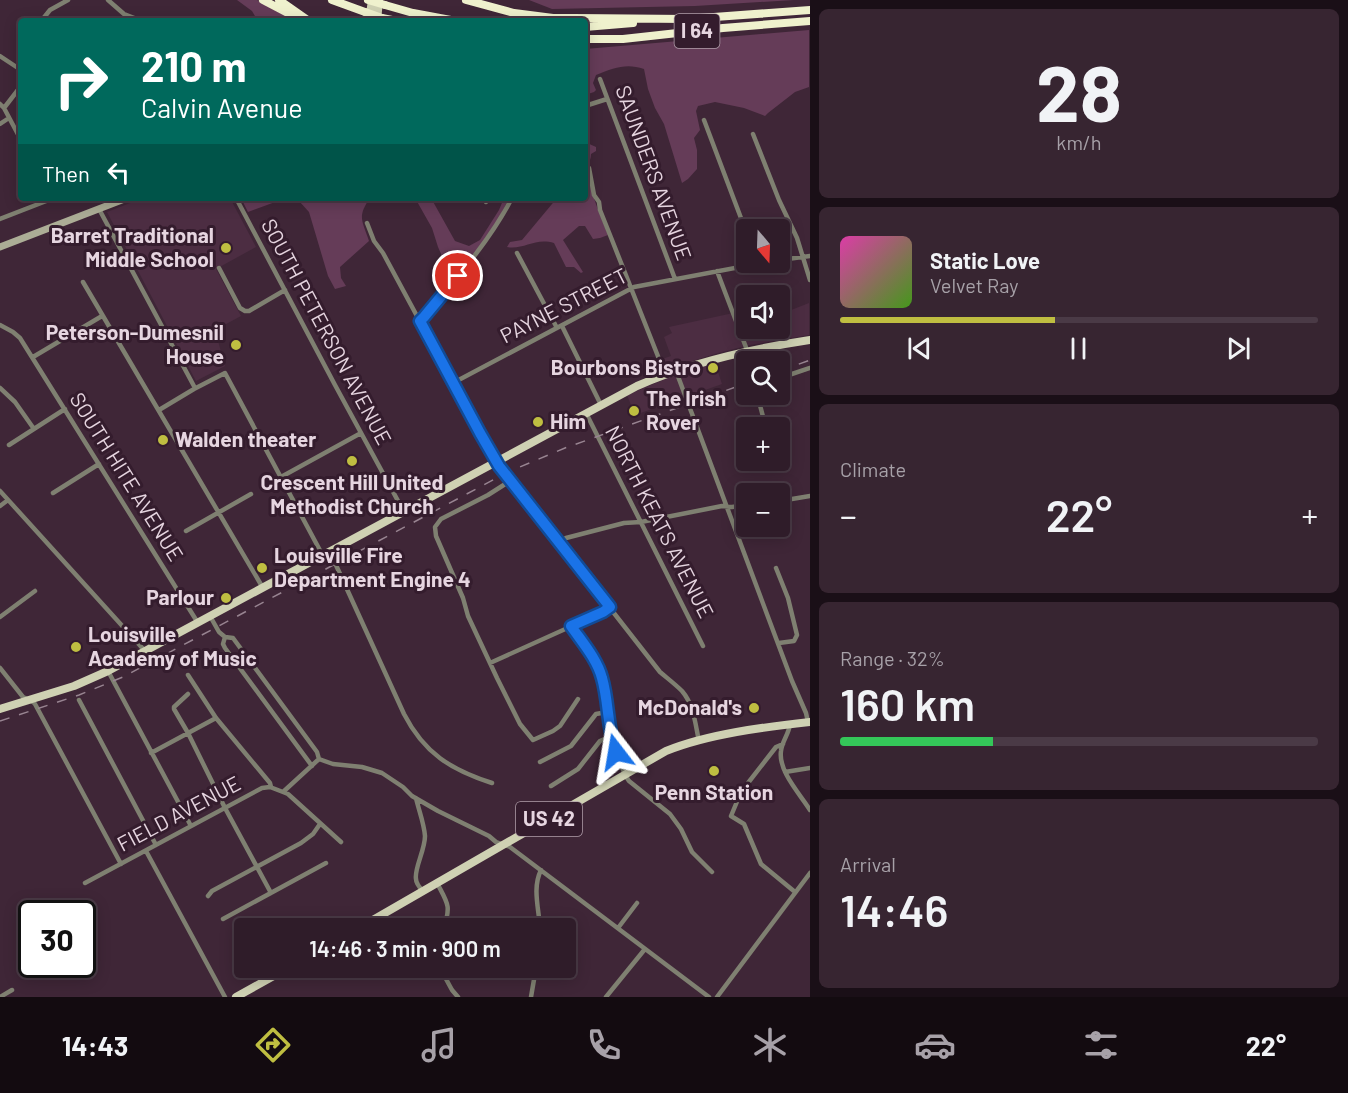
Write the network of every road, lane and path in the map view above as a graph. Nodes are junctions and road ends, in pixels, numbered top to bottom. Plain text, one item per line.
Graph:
1 (68, 0) edge
2 (108, 0) edge
3 (263, 0) edge
4 (279, 0) edge
5 (332, 0) edge
6 (370, 0) edge
7 (466, 0) edge
8 (382, 2) edge
9 (810, 10) edge
10 (45, 18) edge
11 (134, 18) edge
12 (297, 18) edge
13 (305, 18) edge
14 (369, 18) edge
15 (378, 18) edge
16 (380, 18) edge
17 (440, 18) edge
18 (553, 18) edge
19 (588, 19) edge
20 (673, 20) junction
21 (810, 21) edge
22 (588, 27) edge
23 (588, 39) edge
24 (623, 39) junction
25 (588, 44) edge
26 (0, 56) edge
27 (18, 68) edge
28 (600, 78) dead end
29 (18, 89) edge
30 (607, 99) junction
31 (588, 105) edge
32 (2, 106) edge
33 (9, 118) junction
34 (704, 120) dead end
35 (0, 124) edge
36 (18, 134) edge
37 (753, 134) dead end
38 (589, 168) dead end
39 (46, 201) edge
40 (119, 201) edge
41 (238, 201) edge
42 (510, 201) edge
43 (99, 208) junction
44 (0, 219) edge
45 (741, 219) edge
46 (368, 223) dead end
47 (0, 247) edge
48 (517, 253) dead end
49 (810, 255) edge
50 (802, 256) junction
51 (790, 258) edge
52 (736, 267) edge
53 (219, 268) dead end
54 (717, 271) junction
55 (675, 279) junction
56 (810, 280) edge
57 (83, 282) dead end
58 (631, 288) junction
59 (285, 290) junction
60 (102, 316) junction
61 (420, 321) junction
62 (0, 325) edge
63 (559, 327) junction
64 (810, 340) edge
65 (747, 350) junction
66 (33, 357) junction
67 (810, 368) edge
68 (676, 370) junction
69 (665, 374) junction
70 (790, 375) edge
71 (453, 383) junction
72 (0, 388) edge
73 (195, 388) junction
74 (602, 405) junction
75 (65, 409) junction
76 (159, 410) junction
77 (586, 414) junction
78 (34, 429) junction
79 (361, 434) junction
80 (9, 445) dead end
81 (497, 462) junction
82 (99, 464) junction
83 (281, 477) junction
84 (510, 481) junction
85 (0, 491) edge
86 (53, 494) dead end
87 (251, 494) dead end
88 (810, 496) edge
89 (790, 499) edge
90 (8, 500) junction
91 (0, 506) edge
92 (728, 507) junction
93 (736, 507) edge
94 (219, 512) junction
95 (404, 512) junction
96 (641, 522) junction
97 (186, 531) dead end
98 (558, 542) junction
99 (327, 554) junction
100 (776, 568) dead end
101 (263, 588) junction
102 (35, 591) dead end
103 (610, 607) junction
104 (210, 616) junction
105 (0, 617) edge
106 (198, 623) junction
107 (571, 626) junction
108 (225, 637) junction
109 (779, 644) junction
110 (703, 646) dead end
111 (145, 651) junction
112 (490, 663) junction
113 (0, 669) edge
114 (108, 671) junction
115 (188, 675) dead end
116 (188, 694) dead end
117 (578, 699) dead end
118 (29, 700) junction
119 (79, 700) dead end
120 (0, 709) edge
121 (607, 712) junction
122 (216, 718) junction
123 (809, 722) edge
124 (790, 724) junction
125 (188, 733) junction
126 (611, 736) junction
127 (699, 741) junction
128 (783, 744) junction
129 (151, 753) junction
130 (316, 762) junction
131 (540, 762) dead end
132 (810, 768) edge
133 (785, 772) junction
134 (625, 775) junction
135 (492, 783) dead end
136 (551, 786) dead end
137 (271, 787) junction
138 (283, 792) junction
139 (416, 798) junction
140 (225, 808) junction
141 (810, 810) edge
142 (320, 824) junction
143 (191, 826) junction
144 (341, 842) dead end
145 (503, 844) junction
146 (156, 845) junction
147 (146, 851) junction
148 (326, 863) dead end
149 (121, 864) junction
150 (257, 866) junction
151 (541, 870) junction
152 (712, 872) dead end
153 (810, 873) edge
154 (437, 883) junction
155 (85, 884) dead end
156 (423, 891) junction
157 (795, 892) junction
158 (271, 893) junction
159 (208, 896) dead end
160 (637, 903) dead end
161 (376, 918) edge
162 (447, 918) edge
163 (539, 918) edge
164 (223, 919) dead end
165 (618, 928) junction
166 (645, 949) junction
167 (271, 978) edge
168 (445, 978) edge
169 (534, 978) edge
170 (12, 990) dead end
171 (240, 996) edge
172 (0, 997) edge
173 (225, 997) edge
174 (458, 997) edge
175 (531, 997) edge
176 (606, 997) edge
177 (709, 997) edge
178 (717, 997) edge

1 - 10 street
2 - 11 street
3 - 12 highway
4 - 13 highway
5 - 15 highway, bridge
6 - 8 highway, bridge
6 - 14 main road
7 - 18 highway
8 - 16 main road
8 - 17 highway
9 - 20 highway, I 64
19 - 20 highway
20 - 22 highway, I 64
21 - 24 highway, I 64
23 - 24 highway, I 64
24 - 25 highway
26 - 27 street
28 - 30 street, SAUNDERS AVENUE
29 - 32 street
30 - 31 street
30 - 55 street, SAUNDERS AVENUE
32 - 33 street
33 - 35 street
33 - 36 street
34 - 45 street
37 - 50 street
38 - 58 street
39 - 44 street
40 - 43 street
41 - 59 street, SOUTH PETERSON AVENUE
42 - 61 street
43 - 47 street
43 - 73 street
46 - 61 street
48 - 63 street
49 - 50 street
50 - 51 street
50 - 56 street
52 - 54 street, PAYNE STREET
53 - 59 street
54 - 55 street, PAYNE STREET
54 - 65 street
55 - 58 street, PAYNE STREET
57 - 60 street
58 - 63 street, PAYNE STREET
58 - 69 street
59 - 79 street, SOUTH PETERSON AVENUE
60 - 66 street
60 - 76 street
61 - 71 street
62 - 66 street, SOUTH HITE AVENUE
63 - 71 street, PAYNE STREET
63 - 74 street
64 - 65 main road
65 - 68 main road
66 - 75 street, SOUTH HITE AVENUE
67 - 70 street
68 - 69 main road
68 - 92 street
69 - 74 main road
71 - 81 street
72 - 78 street
73 - 76 street
73 - 83 street
74 - 77 main road
75 - 78 street
75 - 82 street, SOUTH HITE AVENUE
76 - 94 street
77 - 81 main road
77 - 96 street, NORTH KEATS AVENUE
78 - 80 street
79 - 83 street
79 - 95 street, SOUTH PETERSON AVENUE
81 - 84 street
81 - 95 main road
82 - 86 street
82 - 106 street, SOUTH HITE AVENUE
83 - 99 street
84 - 98 street
84 - 112 street
85 - 90 street
87 - 94 street
88 - 89 street
90 - 91 street
90 - 111 street
92 - 93 street
92 - 96 street
92 - 109 street
94 - 97 street
94 - 101 street
95 - 99 main road
96 - 98 street
96 - 110 street, NORTH KEATS AVENUE
98 - 103 street
99 - 101 main road
99 - 135 street
100 - 109 street
101 - 104 main road
102 - 105 street
103 - 107 street
103 - 127 street
104 - 106 main road
104 - 108 street
106 - 111 main road
107 - 112 street
107 - 121 street
108 - 130 street
108 - 130 street
109 - 123 street
111 - 114 main road
112 - 117 street
113 - 118 street
114 - 118 main road
114 - 129 street
115 - 122 street
116 - 125 street
118 - 120 main road
118 - 149 street
119 - 146 street
121 - 126 street
121 - 131 street
122 - 125 street
122 - 137 street
123 - 124 main road, US 42
124 - 127 main road, US 42
124 - 128 street
125 - 129 street
125 - 140 street
126 - 134 street
126 - 136 street
127 - 134 main road, US 42
128 - 133 street
128 - 157 street
129 - 143 street
130 - 138 street
130 - 139 street
132 - 133 street
133 - 141 street
134 - 145 main road, US 42
134 - 152 street
137 - 138 street, FIELD AVENUE
137 - 140 street, FIELD AVENUE
138 - 142 street, FIELD AVENUE
139 - 145 street
139 - 156 street
140 - 143 street, FIELD AVENUE
140 - 150 street
142 - 144 street, FIELD AVENUE
142 - 150 street
143 - 146 street, FIELD AVENUE
145 - 151 street
145 - 154 main road, US 42
146 - 147 street, FIELD AVENUE
147 - 149 street, FIELD AVENUE
147 - 173 street
148 - 158 street
149 - 155 street, FIELD AVENUE
150 - 158 street
150 - 159 street
151 - 163 street
151 - 165 street
153 - 157 street
154 - 156 main road, US 42
154 - 162 street
156 - 161 main road, US 42
157 - 178 street
158 - 164 street
160 - 165 street
165 - 166 street
166 - 176 street
166 - 177 street
167 - 171 main road
168 - 174 street
169 - 175 street
170 - 172 street

